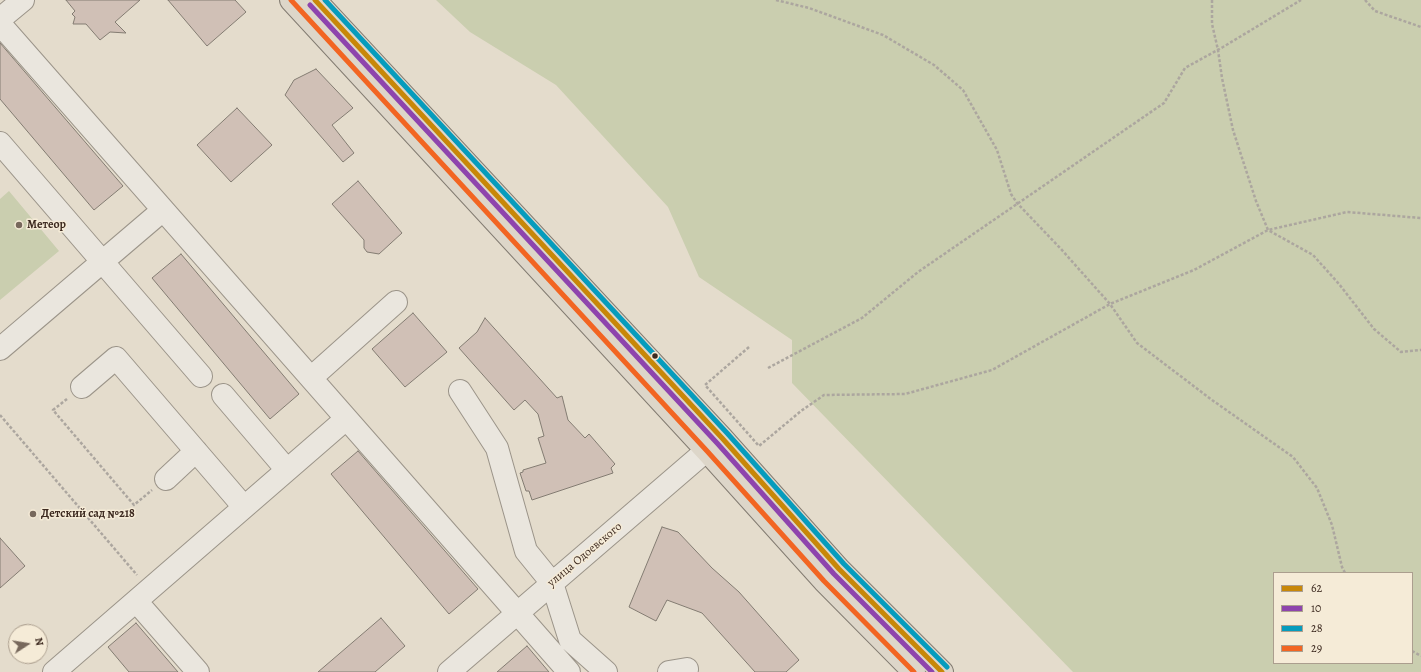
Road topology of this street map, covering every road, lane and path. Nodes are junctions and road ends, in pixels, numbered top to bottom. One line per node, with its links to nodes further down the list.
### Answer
1 (23, 0): 8 (street)
2 (291, 0): 31 (main road)
3 (315, 0): 31 (main road)
4 (776, 0): 13 (path)
5 (1212, 0): 11 (path)
6 (1301, 0): 11 (path)
7 (1365, 0): 10 (path)
8 (0, 19)
9 (0, 24): 14 (street)
10 (1421, 26)
11 (1218, 50): 13 (path); 16 (path)
12 (0, 143): 17 (street)
13 (1017, 203): 19 (path); 23 (path)
14 (164, 210): 17 (street); 25 (street)
15 (1421, 218): 16 (path)
16 (1268, 230): 19 (path); 22 (path)
17 (103, 262): 21 (street); 24 (street)
18 (396, 302): 25 (street)
19 (1110, 304): 20 (path); 36 (path)
20 (749, 347)
21 (0, 349)
22 (1421, 350)
23 (768, 368)
24 (201, 376)
25 (311, 378): 30 (street)
26 (82, 387): 32 (street); 34 (path)
27 (460, 391): 37 (street)
28 (223, 395): 33 (street)
29 (0, 415): 38 (path)
30 (346, 418): 33 (street); 39 (street)
31 (714, 445): 37 (street, улица Одоевского); 45 (main road); 46 (main road)
32 (196, 451): 34 (street); 35 (street)
33 (287, 470): 35 (street)
34 (166, 479)
35 (244, 506): 38 (street)
36 (1344, 572)
37 (552, 583): 39 (street, улица Одоевского); 44 (street)
38 (143, 595): 40 (street); 42 (street)
39 (517, 613): 41 (street, улица Одоевского); 43 (street)
40 (56, 671)
41 (453, 671)
42 (198, 672)
43 (569, 672)
44 (606, 672)
45 (914, 672)
46 (942, 672)

